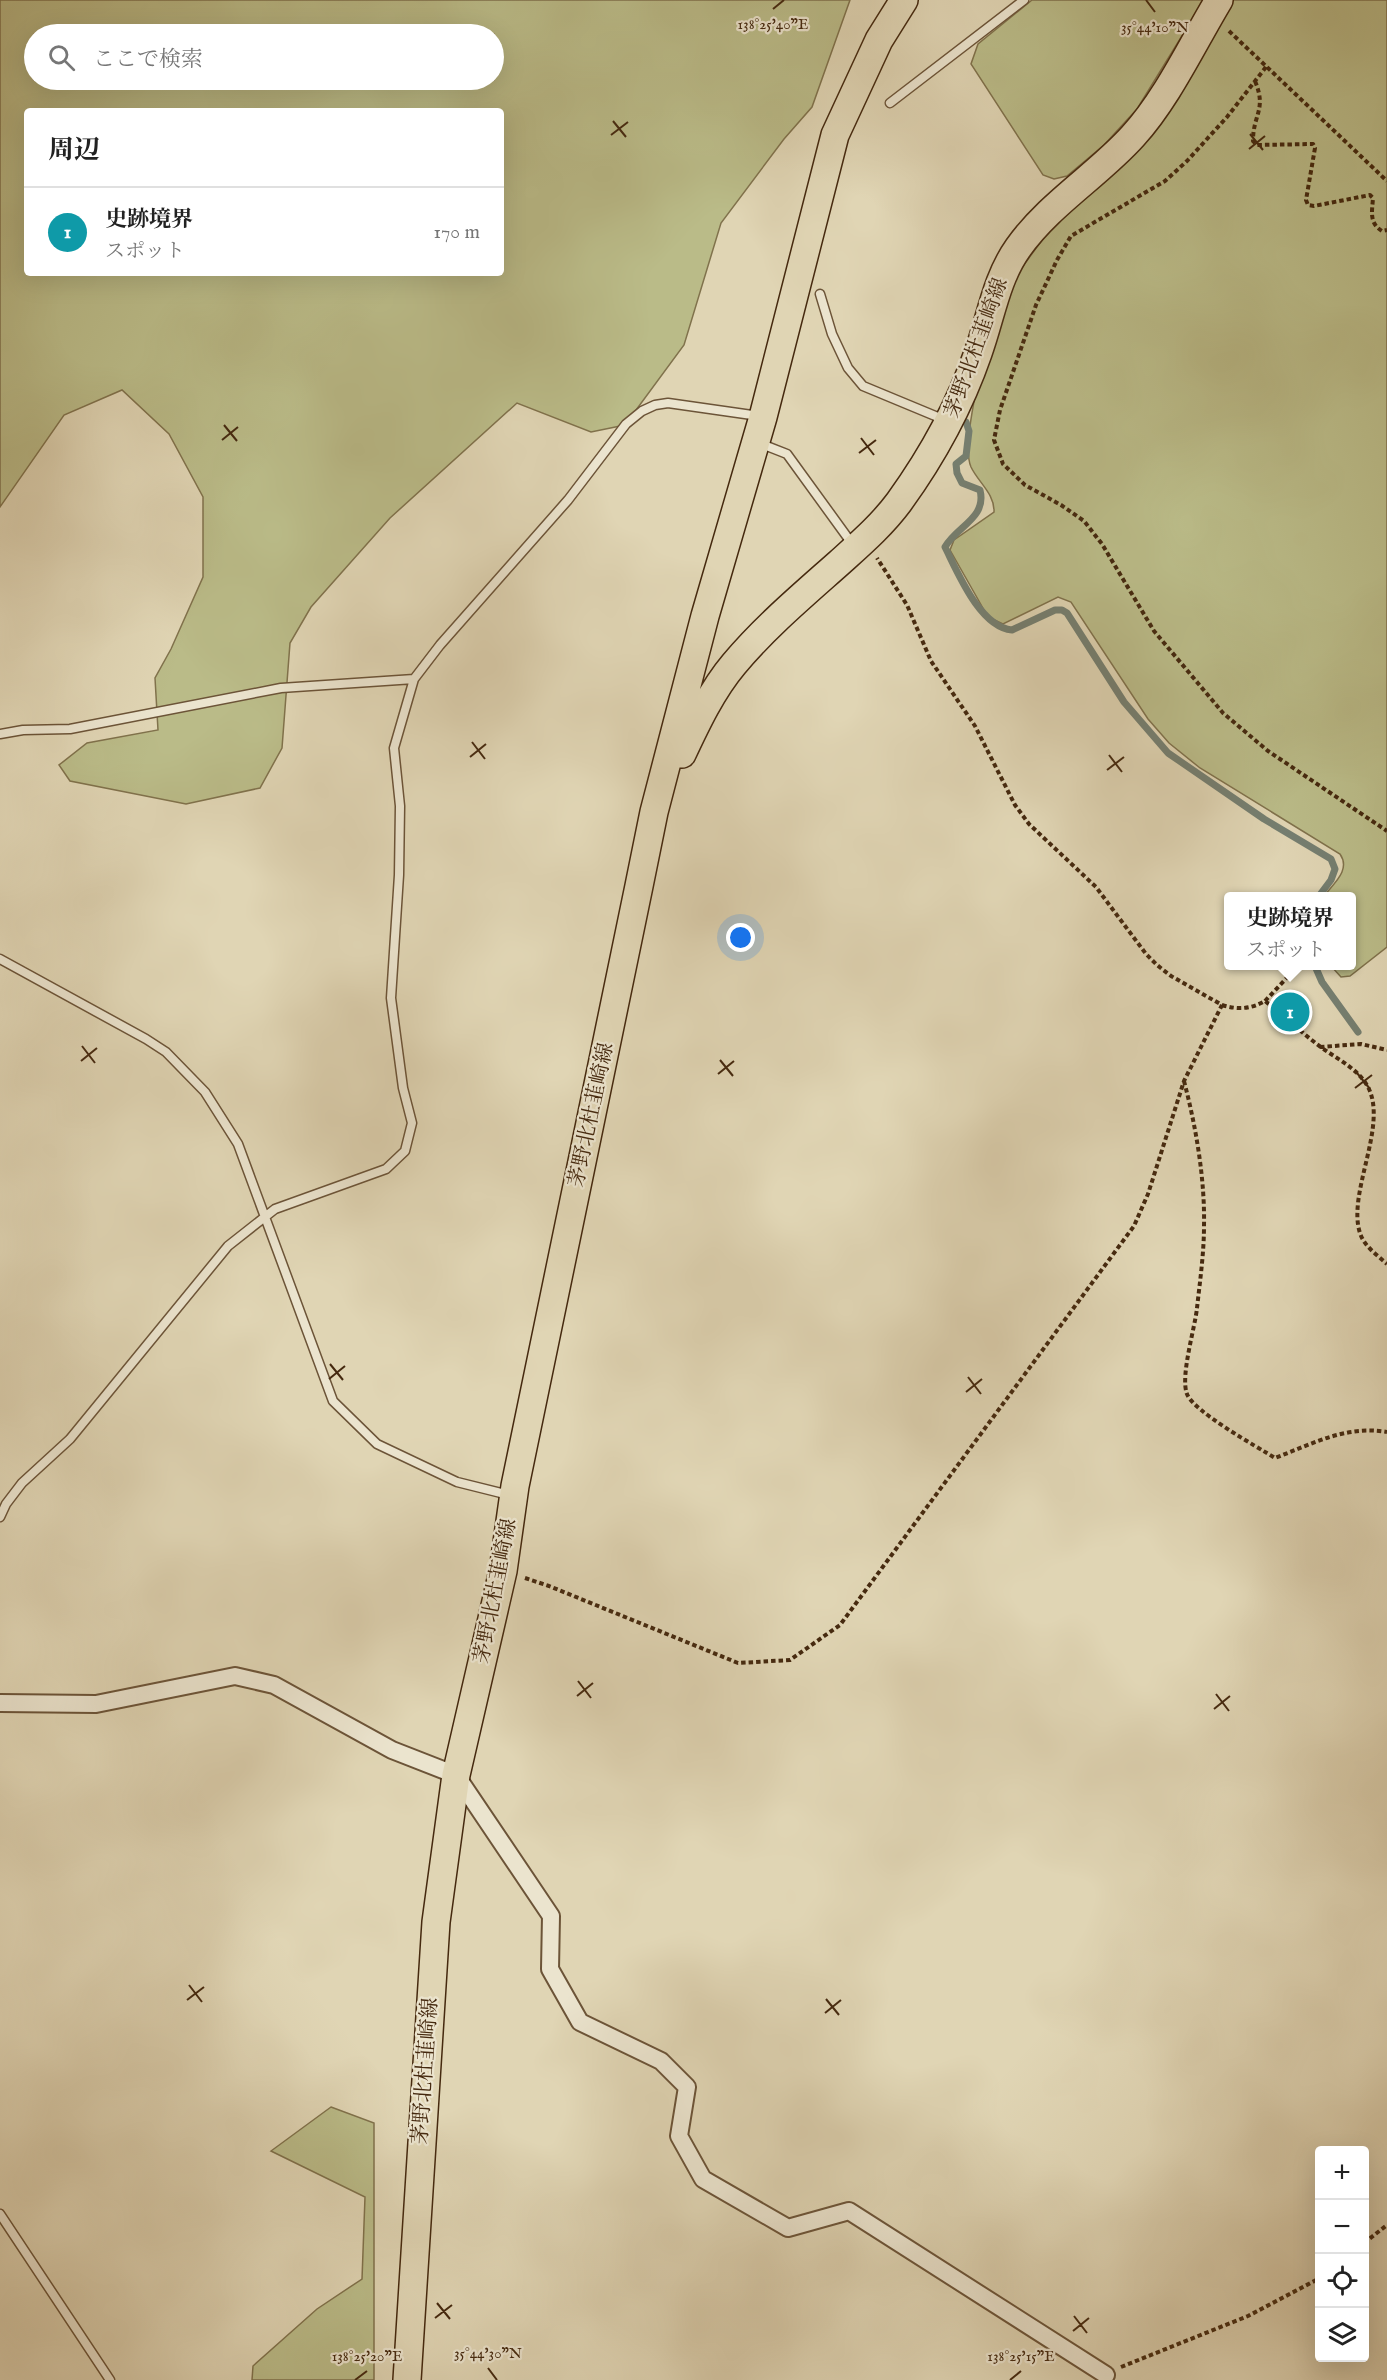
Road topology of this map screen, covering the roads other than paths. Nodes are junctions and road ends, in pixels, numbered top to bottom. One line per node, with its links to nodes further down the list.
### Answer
1 (904, 0): 7 (main road, 茅野北杜韮崎線)
2 (1024, 0): 4 (lane)
3 (1215, 7): 6 (main road, 茅野北杜韮崎線)
4 (890, 103)
5 (820, 294): 6 (lane)
6 (950, 422): 8 (main road, 茅野北杜韮崎線)
7 (759, 429): 8 (lane); 9 (lane); 11 (main road, 茅野北杜韮崎線)
8 (860, 544): 11 (main road, 茅野北杜韮崎線)
9 (414, 679): 10 (lane); 13 (lane)
10 (0, 734)
11 (654, 812): 14 (main road, 茅野北杜韮崎線)
12 (0, 959): 13 (lane)
13 (265, 1216): 14 (lane); 15 (lane)
14 (514, 1496): 17 (main road, 茅野北杜韮崎線)
15 (0, 1517)
16 (0, 1703): 17 (street)
17 (456, 1775): 19 (street); 21 (main road, 茅野北杜韮崎線)
18 (0, 2214): 20 (lane)
19 (1106, 2375)
20 (110, 2380)
21 (407, 2380)

